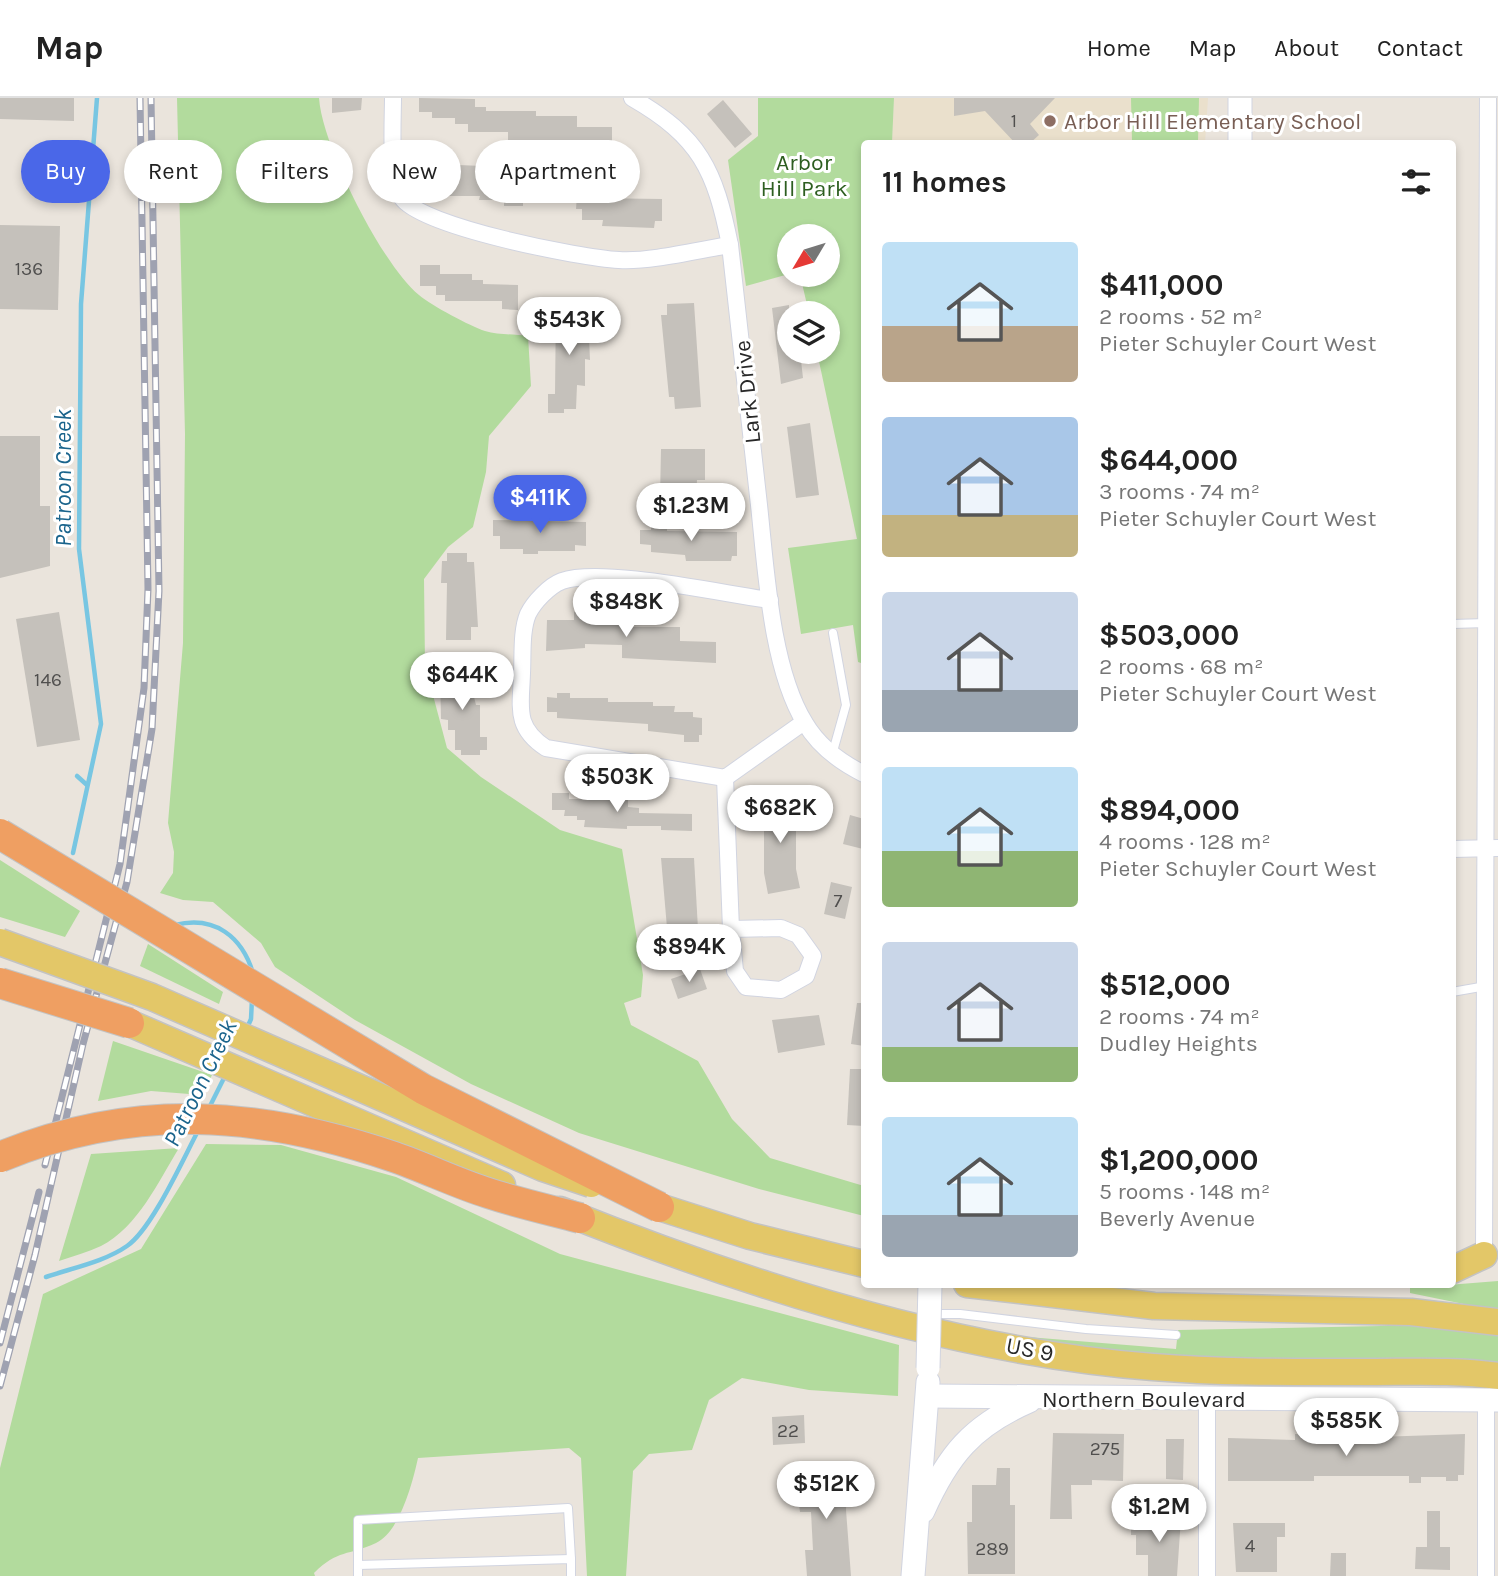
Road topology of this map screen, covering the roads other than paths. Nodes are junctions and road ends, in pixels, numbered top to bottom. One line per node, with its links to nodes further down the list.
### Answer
1 (393, 98): 6 (street)
2 (632, 98): 6 (street, Lark Drive)
3 (1240, 98): 5 (main road)
4 (1488, 98): 8 (street)
5 (1240, 140)
6 (730, 245): 7 (street, Lark Drive)
7 (770, 600): 11 (street, Lark Drive); 14 (street)
8 (1487, 623): 9 (lane); 16 (street)
9 (1456, 624)
10 (833, 633): 12 (lane)
11 (804, 722): 12 (street, Lark Drive); 14 (street)
12 (832, 755): 13 (street, Lark Drive)
13 (861, 772)
14 (725, 778): 18 (street)
15 (0, 834): 26 (highway, bridge)
16 (1492, 848): 17 (street); 22 (street)
17 (1456, 849)
18 (731, 929): 18 (street)
19 (0, 942): 26 (main road, bridge)
20 (0, 972): 24 (main road, US 9, bridge)
21 (0, 983): 24 (highway, bridge)
22 (1486, 986): 23 (lane); 28 (street)
23 (1456, 991)
24 (129, 1023): 27 (main road, US 9, bridge)
25 (0, 1157): 27 (highway, bridge)
26 (659, 1207): 30 (main road)
27 (580, 1218): 35 (main road, US 9 / US 9)
28 (1491, 1255): 29 (main road); 31 (main road)
29 (1456, 1256)
30 (861, 1263)
31 (1456, 1268)
32 (930, 1288): 40 (main road, bridge)
33 (1001, 1288): 37 (main road)
34 (921, 1314): 38 (lane)
35 (870, 1315): 36 (lane); 39 (main road, US 9 / US 9)
36 (908, 1315)
37 (1498, 1322)
38 (1176, 1335)
39 (1498, 1376)
40 (928, 1396): 41 (main road, Northern Boulevard); 44 (main road)
41 (1035, 1398): 42 (main road, Northern Boulevard); 44 (main road)
42 (1206, 1399): 43 (main road, Northern Boulevard); 50 (street)
43 (1492, 1400): 51 (street)
44 (916, 1527): 49 (main road)
45 (571, 1559): 46 (lane); 46 (lane); 48 (lane)
46 (358, 1565): 47 (lane)
47 (358, 1576)
48 (571, 1576)
49 (913, 1576)
50 (1207, 1576)
51 (1486, 1576)

